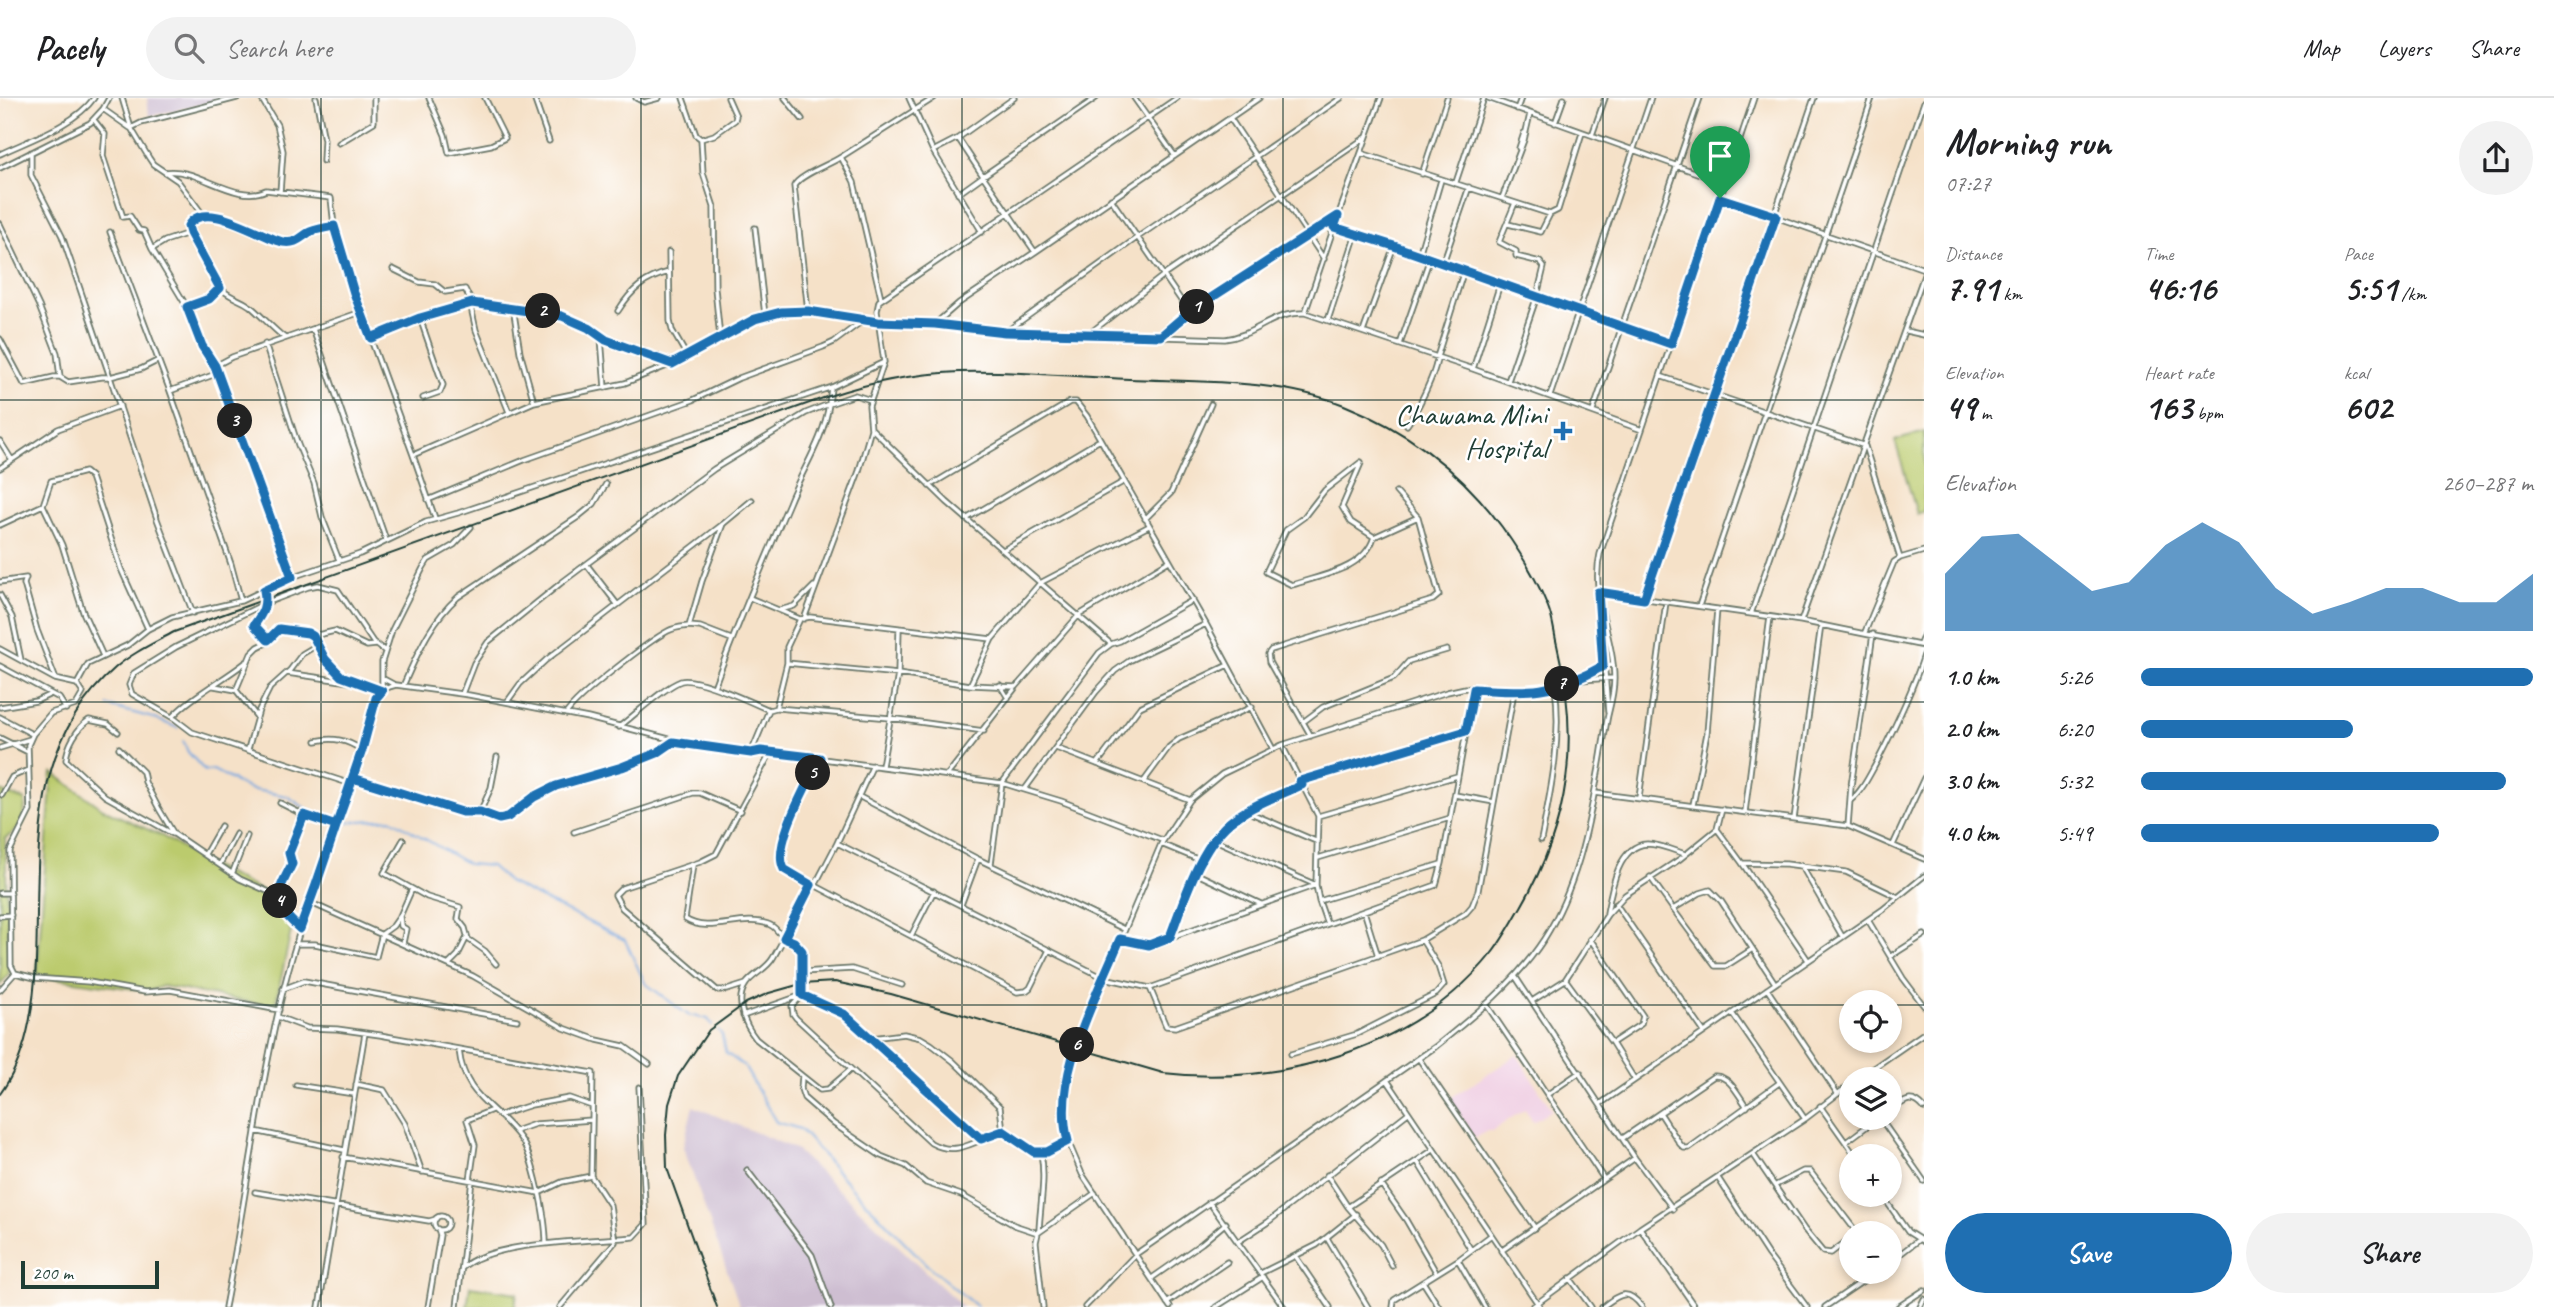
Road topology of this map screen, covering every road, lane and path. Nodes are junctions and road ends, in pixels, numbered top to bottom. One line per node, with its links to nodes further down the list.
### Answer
1 (94, 98): 57 (street)
2 (109, 98): 36 (street)
3 (121, 98): 45 (street)
4 (237, 98): 45 (street)
5 (261, 98): 71 (street)
6 (316, 98): 61 (street)
7 (374, 98): 52 (street)
8 (429, 98): 9 (street)
9 (485, 98)
10 (534, 98): 51 (street)
11 (636, 98): 12 (street)
12 (660, 98)
13 (683, 98): 50 (street)
14 (728, 98): 50 (street)
15 (785, 98): 42 (street)
16 (909, 98): 38 (street)
17 (934, 98): 38 (street)
18 (1014, 98): 48 (street)
19 (1096, 98): 66 (street)
20 (1135, 98): 40 (street)
21 (1177, 98): 40 (street)
22 (1259, 98): 41 (street)
23 (1341, 98): 59 (street)
24 (1381, 98): 49 (street)
25 (1447, 98): 65 (street)
26 (1486, 98): 37 (street); 68 (street)
27 (1521, 98): 37 (street)
28 (1564, 98): 44 (street)
29 (1605, 98): 47 (street)
30 (1651, 98): 53 (street)
31 (1700, 98): 62 (street)
32 (1754, 98): 69 (street)
33 (1814, 98): 82 (street)
34 (1872, 98): 92 (street)
35 (1924, 102): 97 (street)
36 (103, 109): 43 (street); 45 (street)
37 (1517, 109): 39 (street)
38 (914, 111): 54 (street); 60 (street)
39 (1530, 114): 44 (street); 74 (street)
40 (1148, 117): 58 (street); 78 (street)
41 (1230, 118): 58 (street); 59 (street)
42 (802, 119)
43 (94, 120): 55 (street); 96 (street)
44 (1555, 123): 46 (street)
45 (131, 128): 64 (street)
46 (1582, 133): 47 (street); 79 (street)
47 (1592, 135): 53 (street)
48 (957, 138): 54 (street); 66 (street)
49 (1365, 138): 56 (street); 73 (street)
50 (701, 139): 140 (street)
51 (549, 141)
52 (340, 143)
53 (1632, 149): 62 (street); 119 (street)
54 (933, 151): 72 (street)
55 (31, 152): 63 (street); 154 (street)
56 (1361, 153): 65 (street); 81 (street)
57 (0, 154)
58 (1175, 156): 76 (street)
59 (1257, 156): 73 (street); 94 (street)
60 (841, 157): 113 (street); 118 (street)
61 (323, 161)
62 (1677, 167): 69 (street); 129 (street)
63 (0, 168)
64 (165, 172): 71 (street); 80 (street)
65 (1422, 174): 67 (street)
66 (983, 176): 72 (street); 78 (street)
67 (1441, 180): 68 (street); 100 (street)
68 (1456, 182): 70 (street)
69 (1725, 183): 75 (street)
70 (1469, 187): 74 (street); 103 (street)
71 (280, 192): 85 (street)
72 (958, 194): 89 (street)
73 (1282, 194): 93 (street); 108 (street)
74 (1502, 198): 77 (street)
75 (1720, 198): 82 (street); 144 (street)
76 (1111, 199): 94 (street); 99 (street)
77 (1515, 202): 79 (street); 84 (street)
78 (1009, 213): 89 (street); 99 (street)
79 (1550, 214): 84 (street)
80 (204, 216): 85 (street); 90 (street)
81 (1338, 216): 86 (street); 93 (street)
82 (1776, 216): 92 (street); 159 (street)
83 (0, 223): 153 (street)
84 (1508, 224): 112 (street)
85 (334, 226): 120 (street)
86 (1334, 227): 91 (street); 102 (street)
87 (755, 228): 123 (street)
88 (110, 232): 147 (street)
89 (982, 232): 113 (street)
90 (190, 233): 96 (street); 111 (street)
91 (1356, 233): 95 (street); 126 (street)
92 (1824, 233): 97 (street); 168 (street)
93 (1308, 234): 102 (street); 121 (street)
94 (1138, 237): 108 (street); 132 (street)
95 (1394, 246): 100 (street); 133 (street)
96 (152, 249): 115 (street)
97 (1872, 250): 104 (street); 171 (street)
98 (669, 252): 107 (street)
99 (1035, 252): 128 (street)
100 (1419, 255): 101 (street)
101 (1430, 258): 103 (street); 143 (street)
102 (1324, 259): 122 (street)
103 (1443, 263): 106 (street)
104 (1924, 268)
105 (393, 269): 114 (street)
106 (1464, 270): 110 (street); 146 (street)
107 (669, 272): 117 (street); 145 (street)
108 (1164, 275): 121 (street); 134 (street)
109 (1924, 275): 131 (street)
110 (1501, 283): 112 (street); 151 (street)
111 (220, 288): 115 (street); 138 (street)
112 (1537, 296): 119 (street); 155 (street)
113 (882, 298): 127 (street)
114 (471, 303): 116 (street); 124 (street); 169 (street)
115 (187, 307): 150 (street)
116 (513, 307): 136 (street); 163 (street)
117 (618, 311)
118 (808, 311): 123 (street); 125 (street)
119 (1578, 311): 129 (street); 160 (street)
120 (361, 312): 130 (street); 139 (street)
121 (1189, 312): 137 (street)
122 (1305, 313): 126 (street); 137 (street)
123 (765, 315): 140 (street)
124 (420, 318): 139 (street); 161 (street)
125 (865, 319): 127 (street); 184 (street)
126 (1328, 320): 133 (street)
127 (878, 322): 128 (street); 148 (street)
128 (935, 324): 132 (street)
129 (1623, 325): 144 (street); 167 (street)
130 (313, 329): 138 (street); 196 (street)
131 (1905, 331): 135 (street); 176 (street)
132 (1005, 332): 134 (street)
133 (1363, 332): 143 (street)
134 (1089, 334): 137 (street)
135 (1924, 335)
136 (601, 336): 149 (street); 157 (street)
137 (1161, 336)
138 (285, 338): 142 (street)
139 (371, 338): 177 (street)
140 (720, 338): 145 (street)
141 (0, 339): 153 (street)
142 (265, 344): 150 (street); 200 (street)
143 (1400, 344): 146 (street)
144 (1671, 344): 152 (street)
145 (687, 356): 149 (street)
146 (1437, 356): 151 (street); 170 (street)
147 (157, 361): 154 (street); 158 (street)
148 (884, 362): 156 (street); 162 (street)
149 (672, 364): 157 (street)
150 (215, 366): 158 (street); 203 (street)
151 (1473, 369): 155 (street)
152 (1660, 376): 159 (street); 173 (street)
153 (60, 377): 154 (street)
154 (110, 377): 166 (street)
155 (1508, 382): 160 (street)
156 (832, 387): 164 (street); 188 (street)
157 (606, 388): 163 (street)
158 (170, 391): 213 (street)
159 (1713, 393): 168 (street); 211 (street)
160 (1550, 396): 167 (street)
161 (423, 398)
162 (871, 400): 164 (street); 172 (street)
163 (534, 402): 169 (street)
164 (829, 404): 202 (street); 210 (street)
165 (1211, 404): 190 (street)
166 (120, 406): 178 (street); 221 (street)
167 (1593, 411): 173 (street)
168 (1765, 411): 171 (street); 217 (street)
169 (509, 412): 177 (street)
170 (1407, 425)
171 (1812, 427): 176 (street); 222 (street)
172 (871, 429): 182 (street); 205 (street)
173 (1642, 430): 208 (street)
174 (0, 440): 178 (street)
175 (1100, 440): 180 (street); 182 (street); 189 (street)
176 (1865, 446): 199 (street); 226 (street)
177 (413, 455): 184 (street)
178 (12, 460): 179 (street)
179 (0, 468)
180 (1123, 482): 190 (street); 197 (street)
181 (606, 484): 268 (street)
182 (929, 485): 189 (street)
183 (1396, 492): 187 (street)
184 (428, 500): 188 (street)
185 (752, 500): 191 (street)
186 (44, 505): 192 (street); 231 (street); 247 (street)
187 (1418, 517): 195 (street); 291 (street)
188 (436, 519): 196 (street)
189 (966, 519): 197 (street)
190 (1144, 519): 193 (street)
191 (723, 524): 216 (street); 229 (street)
192 (0, 525)
193 (1149, 526): 201 (street); 206 (street)
194 (471, 527): 245 (street)
195 (1374, 537): 195 (street)
196 (386, 540): 200 (street)
197 (1002, 551): 206 (street)
198 (1924, 551): 199 (street)
199 (1900, 558): 233 (street)
200 (339, 560): 203 (street)
201 (1169, 561): 212 (street); 223 (street)
202 (587, 565): 216 (street); 277 (street)
203 (292, 577): 207 (street)
204 (0, 582): 259 (street)
205 (818, 582): 220 (street); 225 (street)
206 (1040, 583): 223 (street); 238 (street)
207 (264, 590): 213 (street); 215 (street)
208 (1598, 592): 211 (street); 218 (street)
209 (0, 595): 248 (street)
210 (750, 598): 220 (street); 237 (street)
211 (1644, 599): 214 (street)
212 (1192, 600): 227 (street); 239 (street)
213 (241, 601): 221 (street)
214 (1666, 602): 217 (street); 332 (street)
215 (266, 603): 232 (street); 241 (street); 288 (street)
216 (617, 604): 279 (street)
217 (1699, 606): 219 (street)
218 (1600, 607): 251 (street); 254 (street)
219 (1717, 609): 222 (street); 337 (street)
220 (780, 610): 225 (street)
221 (193, 613): 231 (street)
222 (1751, 614): 224 (street)
223 (1079, 615): 239 (street); 270 (street)
224 (1770, 617): 226 (street); 342 (street)
225 (802, 619): 230 (street); 250 (street)
226 (1801, 621): 228 (street)
227 (1206, 624): 253 (street); 306 (street)
228 (1821, 625): 233 (street); 346 (street)
229 (689, 626): 237 (street); 285 (street)
230 (900, 628): 238 (street); 256 (street)
231 (148, 629): 247 (street)
232 (279, 629): 236 (street); 249 (street)
233 (1865, 632): 234 (street)
234 (1874, 634): 242 (street); 334 (street)
235 (1924, 634): 242 (street)
236 (313, 636): 240 (street); 241 (street)
237 (731, 639): 269 (street)
238 (992, 639): 265 (street)
239 (1111, 644): 324 (street)
240 (317, 645): 255 (street); 262 (street)
241 (376, 645): 245 (street)
242 (1922, 645)
243 (0, 649): 248 (street)
244 (1447, 650): 291 (street)
245 (385, 651): 257 (street)
246 (1924, 655): 334 (street)
247 (103, 656): 263 (street)
248 (21, 660): 259 (street)
249 (247, 662): 267 (street); 273 (street)
250 (787, 663): 256 (street); 282 (street)
251 (1613, 665): 254 (street); 258 (street)
252 (0, 666): 276 (street)
253 (1228, 666): 281 (street); 315 (street)
254 (1603, 666): 260 (street); 261 (street)
255 (287, 673): 262 (street); 289 (street)
256 (898, 674): 265 (street); 290 (street)
257 (382, 678): 264 (street); 274 (street)
258 (1614, 678): 260 (street); 286 (street)
259 (55, 679): 263 (street)
260 (1604, 679): 261 (street); 286 (street)
261 (1579, 680): 271 (street)
262 (361, 683): 274 (street)
263 (77, 684): 283 (street)
264 (396, 685): 268 (street); 274 (street)
265 (970, 685): 266 (street)
266 (1000, 685): 270 (street); 278 (street)
267 (214, 686): 273 (street); 288 (street)
268 (403, 686): 277 (street)
269 (714, 687): 284 (street); 292 (street)
270 (1016, 687): 278 (street)
271 (1555, 687): 275 (street); 357 (street)
272 (1474, 689): 275 (street); 294 (street); 297 (street)
273 (236, 690): 289 (street)
274 (382, 691): 309 (street)
275 (1514, 692): 335 (street)
276 (51, 694): 280 (street); 283 (street)
277 (462, 695): 279 (street)
278 (1008, 698): 293 (street)
279 (506, 703): 285 (street)
280 (0, 707)
281 (1252, 707): 307 (street); 323 (street)
282 (776, 708): 284 (street); 290 (street)
283 (66, 709): 296 (street)
284 (769, 710): 312 (street)
285 (566, 714): 292 (street)
286 (1608, 714): 328 (street)
287 (0, 717): 296 (street)
288 (172, 717): 308 (street)
289 (257, 717): 308 (street)
290 (890, 718): 293 (street); 317 (street)
291 (1303, 722): 297 (street)
292 (619, 727): 301 (street)
293 (984, 731): 319 (street)
294 (1466, 731): 320 (street); 325 (street)
295 (118, 732): 352 (street)
296 (33, 734): 299 (street)
297 (1311, 736): 303 (street)
298 (0, 738): 302 (street)
299 (30, 739): 302 (street); 310 (street)
300 (316, 741): 309 (street)
301 (673, 742): 312 (street); 341 (street)
302 (11, 744): 304 (street); 310 (street)
303 (1282, 745): 307 (street); 325 (street)
304 (0, 748)
305 (118, 748): 352 (street)
306 (1056, 748): 315 (street); 327 (street)
307 (1273, 749): 333 (street)
308 (248, 750): 326 (street)
309 (362, 750): 321 (street)
310 (28, 752): 318 (street)
311 (771, 752): 312 (street); 314 (street); 339 (street)
312 (751, 753)
313 (497, 757): 341 (street)
314 (820, 758): 316 (street); 379 (street)
315 (1097, 764): 323 (street)
316 (873, 765): 317 (street); 331 (street)
317 (882, 766): 319 (street)
318 (27, 770): 330 (street); 383 (street)
319 (948, 774): 324 (street)
320 (1457, 776): 329 (street); 344 (street)
321 (353, 778): 326 (street); 341 (street)
322 (1924, 778): 361 (street)
323 (1144, 782): 333 (street)
324 (1002, 783): 327 (street); 372 (street)
325 (1301, 783): 340 (street); 344 (street)
326 (351, 784): 347 (street)
327 (1025, 789): 358 (street)
328 (1595, 793): 332 (street); 422 (street)
329 (1454, 794): 335 (street); 345 (street)
330 (2, 795)
331 (860, 797): 360 (street); 365 (street)
332 (1639, 798): 337 (street)
333 (1190, 800): 358 (street)
334 (1851, 800): 349 (street)
335 (1494, 802): 410 (street)
336 (280, 803): 343 (street)
337 (1693, 805): 338 (street)
338 (1722, 809): 342 (street); 350 (street)
339 (741, 811): 351 (street); 368 (street)
340 (1246, 811): 356 (street); 359 (street)
341 (480, 812)
342 (1745, 813): 346 (street)
343 (304, 815): 347 (street); 385 (street)
344 (1318, 816): 359 (street)
345 (1450, 818): 364 (street); 369 (street)
346 (1794, 819): 349 (street)
347 (337, 825): 387 (street)
348 (221, 826): 363 (street)
349 (1848, 826): 361 (street)
350 (1717, 829): 362 (street); 370 (street)
351 (574, 832)
352 (174, 834): 363 (street)
353 (236, 834): 371 (street)
354 (247, 836): 375 (street)
355 (403, 840): 380 (street)
356 (1215, 840): 367 (street); 378 (street)
357 (1541, 840)
358 (1161, 842): 367 (street); 400 (street)
359 (1318, 842): 364 (street)
360 (837, 843): 379 (street); 381 (street)
361 (1893, 845): 366 (street)
362 (1687, 854): 377 (street); 394 (street)
363 (205, 855): 371 (street)
364 (1318, 858): 378 (street)
365 (978, 859): 372 (street); 390 (street)
366 (1924, 859)
367 (1202, 861): 374 (street)
368 (693, 863): 407 (street); 426 (street)
369 (1442, 863): 386 (street); 392 (street)
370 (1742, 863): 373 (street); 417 (street)
371 (220, 864): 375 (street)
372 (991, 864): 400 (street)
373 (1801, 865): 384 (street); 406 (street)
374 (1195, 873): 388 (street); 405 (street)
375 (232, 874): 385 (street)
376 (1924, 876): 384 (street)
377 (1650, 877): 389 (street); 391 (street)
378 (1316, 885): 386 (street); 388 (street)
379 (812, 886): 404 (street); 407 (street)
380 (412, 889): 396 (street); 403 (street)
381 (934, 891): 390 (street); 404 (street)
382 (0, 893): 383 (street)
383 (11, 893): 393 (street)
384 (1898, 897): 397 (street)
385 (278, 898): 399 (street)
386 (1319, 901): 398 (street)
387 (309, 902): 399 (street); 401 (street)
388 (1261, 904): 405 (street)
389 (1616, 904): 394 (street); 441 (street)
390 (961, 905): 413 (street)
391 (1673, 909): 414 (street); 414 (street)
392 (1364, 911): 398 (street); 415 (street)
393 (11, 915): 395 (street); 421 (street)
394 (1607, 915): 409 (street)
395 (0, 916)
396 (400, 916): 401 (street); 411 (street)
397 (1868, 920): 406 (street); 416 (street)
398 (1327, 924): 428 (street)
399 (300, 929): 412 (street)
400 (1124, 929): 408 (street)
401 (382, 934): 411 (street); 412 (street)
402 (1924, 934): 416 (street)
403 (467, 937): 418 (street); 419 (street)
404 (911, 937): 413 (street)
405 (1170, 937): 408 (street)
406 (1842, 937): 417 (street)
407 (784, 938): 420 (street); 426 (street)
408 (1120, 939): 423 (street)
409 (1590, 939): 424 (street); 445 (street)
410 (1422, 940): 415 (street); 447 (street)
411 (403, 943): 418 (street)
412 (296, 944): 429 (street)
413 (1049, 950): 423 (street)
414 (1751, 950): 425 (street)
415 (1378, 956): 428 (street)
416 (1891, 956): 435 (street)
417 (1808, 960): 425 (street)
418 (448, 964): 449 (street)
419 (496, 964)
420 (802, 972): 427 (street); 432 (street)
421 (15, 973): 431 (street); 436 (street)
422 (1515, 976): 433 (street); 434 (street)
423 (1104, 978): 428 (street); 482 (street)
424 (1565, 980): 433 (street); 445 (street)
425 (1775, 983): 430 (street)
426 (746, 984): 438 (street)
427 (902, 985)
428 (1150, 988)
429 (283, 989): 436 (street); 440 (street)
430 (1767, 989): 437 (street); 460 (street)
431 (0, 990)
432 (802, 995): 438 (street); 444 (street); 451 (street)
433 (1532, 1001): 452 (street)
434 (1486, 1004): 448 (street); 462 (street)
435 (1924, 1006)
436 (279, 1010): 439 (street)
437 (1732, 1013): 441 (street); 456 (street)
438 (743, 1016): 453 (street)
439 (278, 1017): 442 (street); 477 (street)
440 (517, 1020)
441 (1704, 1032): 455 (street)
442 (365, 1033): 446 (street); 457 (street)
443 (1924, 1033): 450 (street)
444 (872, 1038): 479 (street); 481 (street)
445 (1612, 1043): 455 (street)
446 (459, 1050): 465 (street); 469 (street)
447 (1291, 1055)
448 (1419, 1059): 454 (street); 514 (street)
449 (649, 1064)
450 (1875, 1067)
451 (850, 1070): 453 (street); 481 (street)
452 (1580, 1072): 462 (street); 463 (street)
453 (802, 1075): 517 (street)
454 (1387, 1080): 470 (street); 504 (street)
455 (1635, 1080): 463 (street)
456 (1779, 1083): 467 (street); 473 (street)
457 (355, 1084): 461 (street); 492 (street)
458 (296, 1085): 461 (street)
459 (639, 1087): 520 (street)
460 (1837, 1093): 466 (street)
461 (354, 1094): 484 (street)
462 (1548, 1094): 496 (street)
463 (1600, 1104): 480 (street)
464 (1902, 1104): 468 (street)
465 (592, 1106): 472 (street); 474 (street)
466 (1820, 1106): 473 (street); 483 (street)
467 (1747, 1107): 471 (street); 471 (street)
468 (1924, 1108)
469 (492, 1110): 472 (street); 497 (street)
470 (1408, 1113): 485 (street); 493 (street)
471 (1660, 1113): 480 (street)
472 (499, 1115): 478 (street)
473 (1805, 1119): 487 (street)
474 (592, 1120): 478 (street); 494 (street)
475 (1862, 1130): 483 (street)
476 (1888, 1130): 498 (street)
477 (255, 1131): 484 (street); 545 (street)
478 (515, 1131): 502 (street)
479 (1003, 1131): 481 (street); 486 (street)
480 (1623, 1138): 489 (street)
481 (981, 1139)
482 (1068, 1141): 486 (street); 503 (street)
483 (1846, 1142)
484 (344, 1150): 488 (street)
485 (1433, 1150): 490 (street); 518 (street)
486 (1041, 1153): 517 (street)
487 (1753, 1154): 495 (street); 500 (street)
488 (343, 1157): 492 (street); 505 (street)
489 (1635, 1158): 496 (street); 508 (street)
490 (1417, 1161): 499 (street); 526 (street)
491 (747, 1170): 550 (street)
492 (422, 1172): 497 (street)
493 (1327, 1175): 506 (street); 522 (street)
494 (591, 1176): 502 (street); 520 (street)
495 (1718, 1178): 508 (street); 565 (street)
496 (1604, 1179): 514 (street)
497 (471, 1180): 502 (street); 534 (street)
498 (1924, 1181)
499 (1381, 1184): 506 (street); 535 (street)
500 (1775, 1186): 512 (street); 525 (street)
501 (256, 1192): 505 (street)
502 (539, 1193): 524 (street)
503 (1095, 1193): 517 (street); 529 (street)
504 (1209, 1202): 513 (street); 529 (street)
505 (334, 1205): 511 (street); 546 (street)
506 (1348, 1206): 509 (street)
507 (1890, 1207): 521 (street)
508 (1673, 1209): 515 (street)
509 (1356, 1214): 519 (street); 533 (street)
510 (436, 1219): 511 (street); 516 (street); 516 (street)
511 (429, 1221): 516 (street)
512 (1848, 1221)
513 (1226, 1223): 522 (street); 537 (street)
514 (1535, 1227): 527 (street)
515 (1640, 1228): 538 (street); 564 (street)
516 (438, 1230): 547 (street)
517 (1038, 1233): 551 (street)
518 (1490, 1236): 526 (street); 527 (street)
519 (1327, 1238): 530 (street); 556 (street)
520 (617, 1239): 524 (street); 549 (street)
521 (1919, 1240): 523 (street); 528 (street)
522 (1239, 1241): 536 (street)
523 (1924, 1242)
524 (546, 1243): 534 (street)
525 (1839, 1247)
526 (1471, 1250): 531 (street)
527 (1501, 1251): 544 (street)
528 (1902, 1253)
529 (1136, 1254): 537 (street); 552 (street)
530 (1296, 1257): 536 (street); 555 (street)
531 (1458, 1260): 535 (street); 559 (street)
532 (1227, 1262): 543 (street)
533 (1392, 1266)
534 (462, 1268): 548 (street)
535 (1436, 1272): 539 (street)
536 (1262, 1275): 553 (street); 554 (street)
537 (1151, 1278): 543 (street)
538 (1570, 1278): 544 (street); 561 (street)
539 (1423, 1282): 557 (street); 558 (street)
540 (1859, 1284): 566 (street)
541 (1924, 1290): 567 (street)
542 (1924, 1299): 568 (street)
543 (1168, 1305)
544 (1538, 1305): 560 (street)
545 (225, 1307)
546 (319, 1307)
547 (428, 1307)
548 (457, 1307)
549 (560, 1307)
550 (831, 1307)
551 (1043, 1307)
552 (1085, 1307)
553 (1216, 1307)
554 (1284, 1307)
555 (1330, 1307)
556 (1368, 1307)
557 (1393, 1307)
558 (1438, 1307)
559 (1485, 1307)
560 (1532, 1307)
561 (1591, 1307)
562 (1602, 1307): 563 (street)
563 (1642, 1307)
564 (1695, 1307)
565 (1807, 1307)
566 (1825, 1307)
567 (1898, 1307)
568 (1920, 1307)

